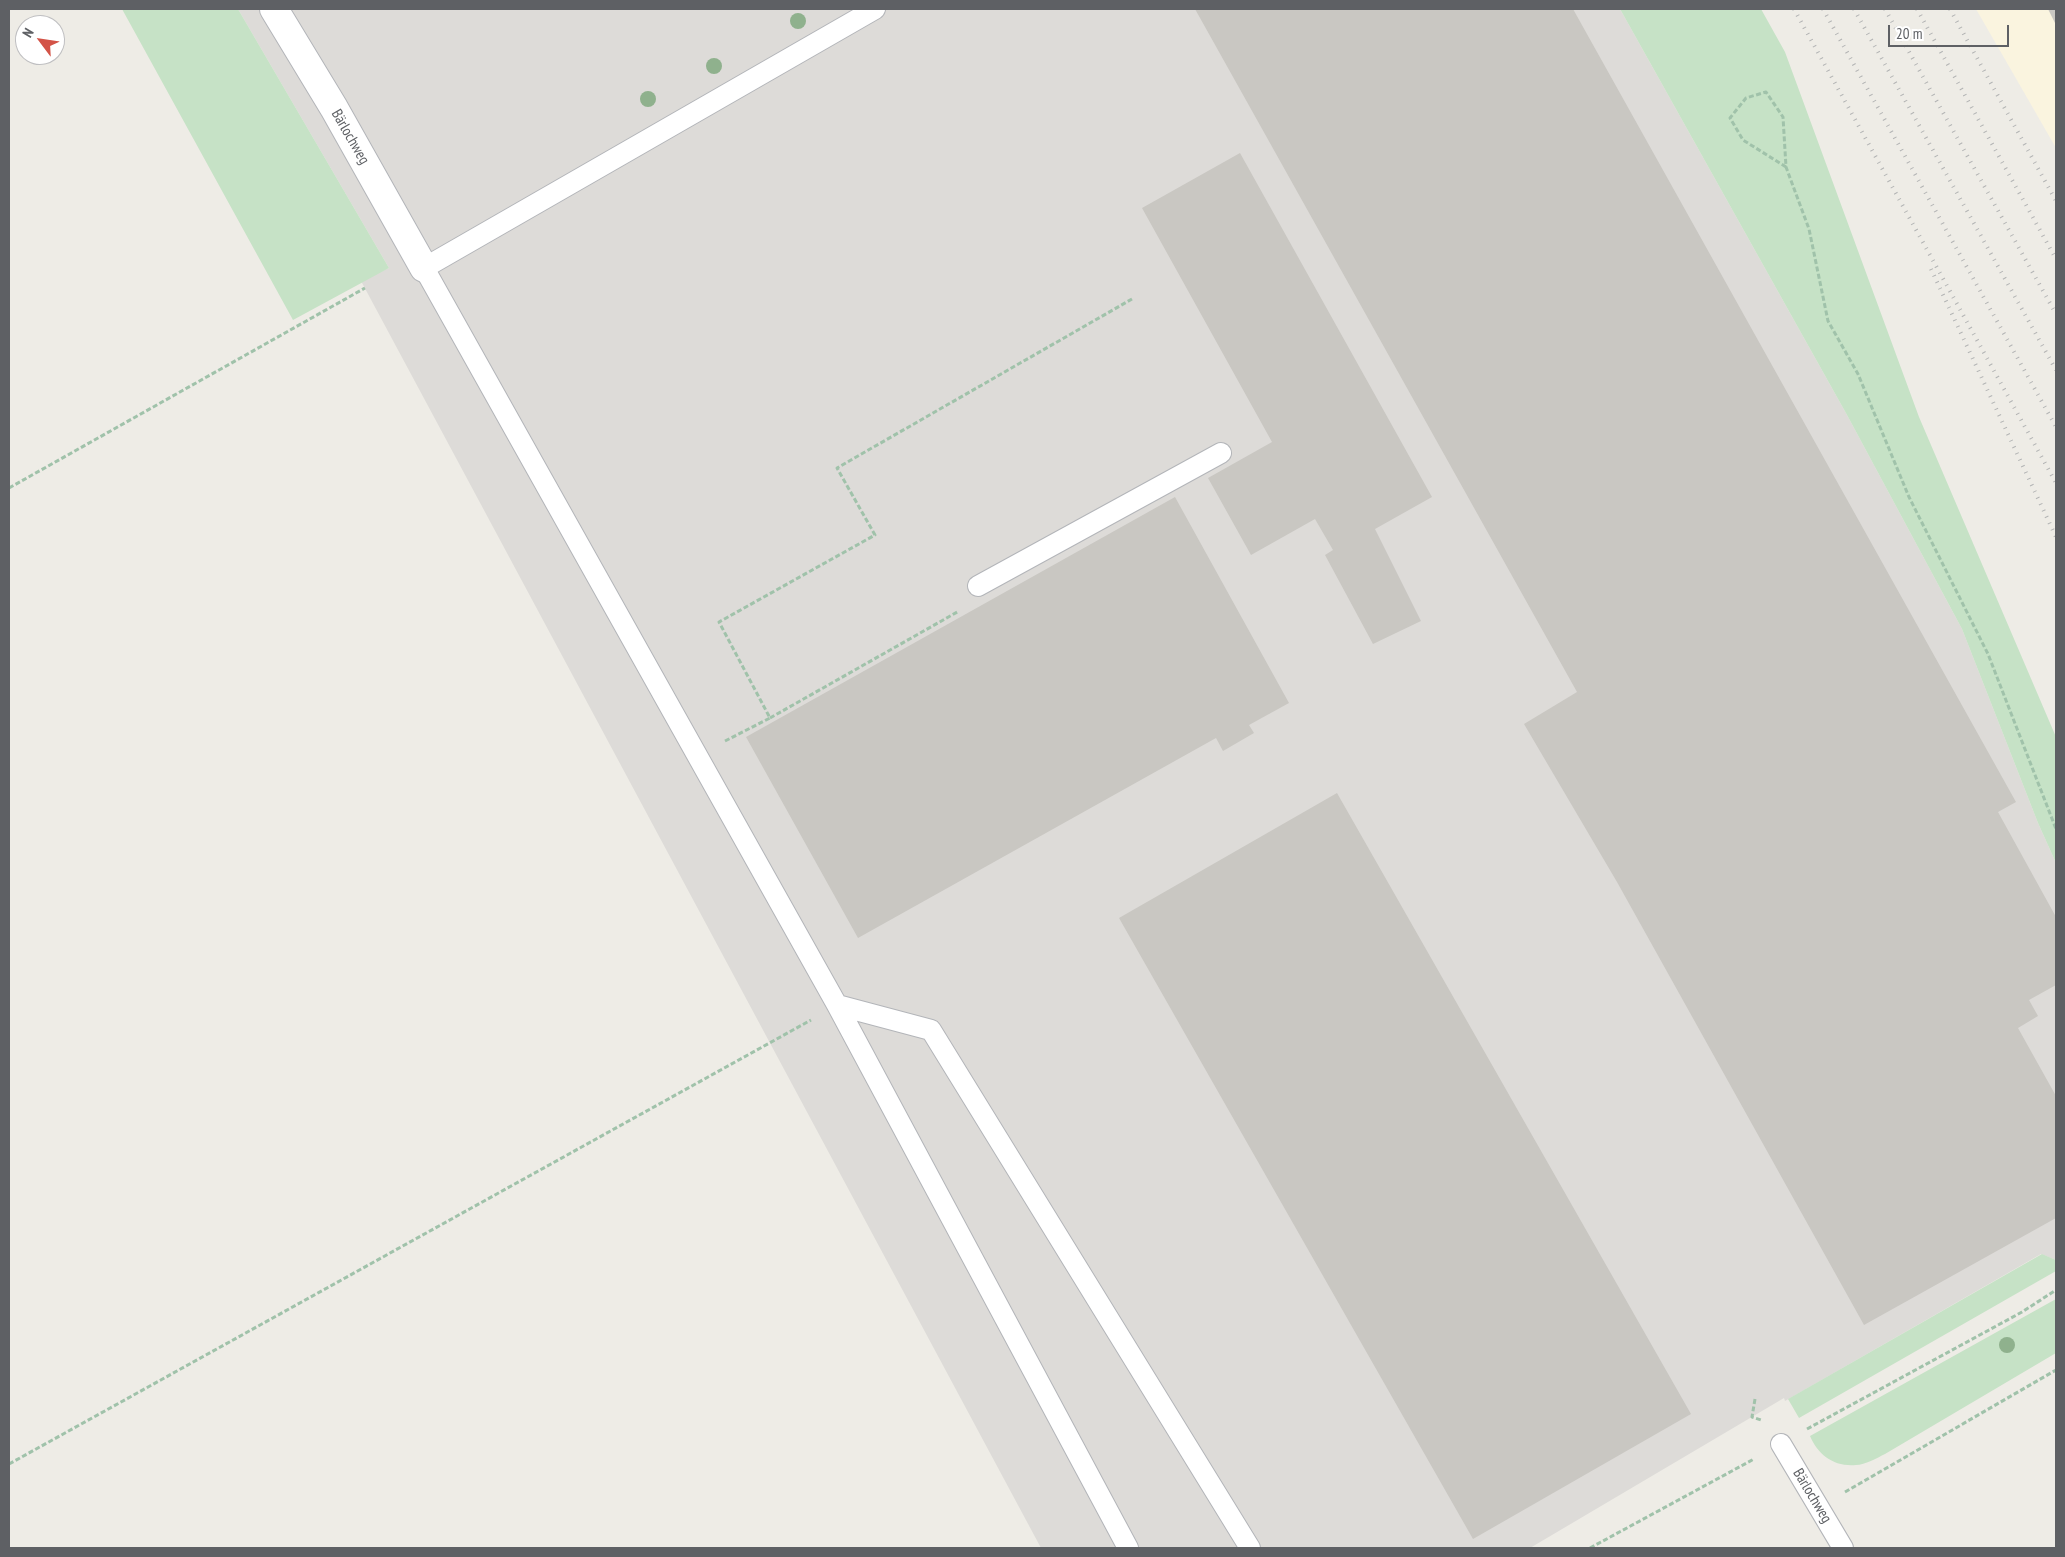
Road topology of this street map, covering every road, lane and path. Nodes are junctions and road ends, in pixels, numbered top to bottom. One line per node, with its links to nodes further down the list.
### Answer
1 (274, 9): 4 (street, Bärlochweg)
2 (875, 9): 4 (lane)
3 (1786, 167): 3 (path); 12 (path)
4 (424, 268): 11 (lane)
5 (365, 288): 8 (path)
6 (1132, 299): 10 (path)
7 (1221, 453): 9 (lane)
8 (9, 488)
9 (978, 586): 10 (path)
10 (770, 718): 11 (path)
11 (697, 756): 13 (lane)
12 (2056, 829)
13 (837, 1005): 19 (path); 21 (lane); 22 (lane)
14 (2056, 1290): 18 (path)
15 (2056, 1370): 20 (path)
16 (1755, 1400): 17 (path)
17 (1769, 1423)
18 (1781, 1444): 20 (lane, Bärlochweg); 23 (path)
19 (9, 1464)
20 (1818, 1507): 24 (lane, Bärlochweg)
21 (1128, 1548)
22 (1250, 1548)
23 (1590, 1548)
24 (1843, 1548)

